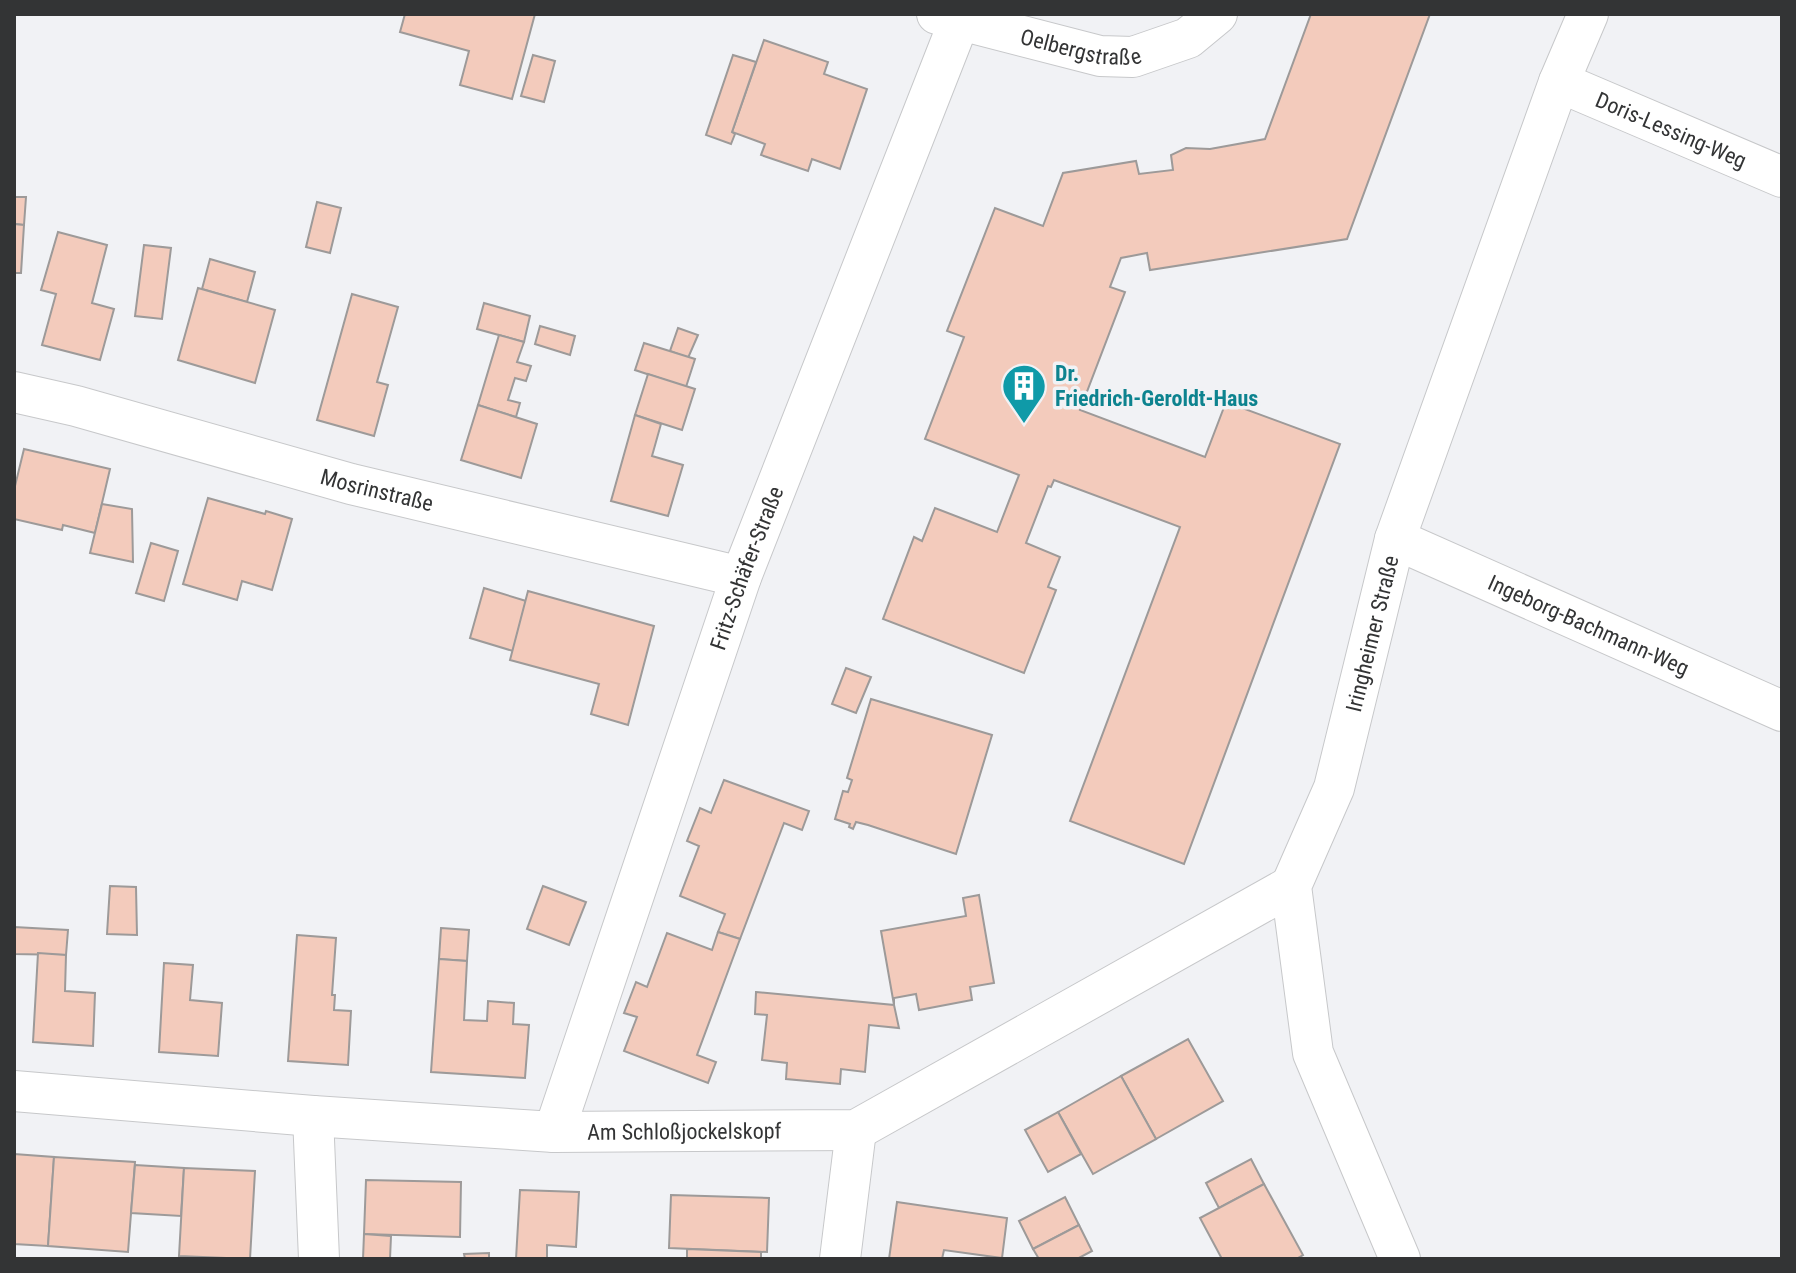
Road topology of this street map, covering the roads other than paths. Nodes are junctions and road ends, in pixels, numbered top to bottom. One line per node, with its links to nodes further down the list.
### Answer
1 (1217, 14): 3 (street, Oelbergstraße)
2 (1588, 14): 4 (street, Iringheimer Straße)
3 (953, 16): 8 (street, Fritz-Schäfer-Straße)
4 (1559, 82): 5 (street, Doris-Lessing-Weg); 7 (street, Iringheimer Straße)
5 (1782, 177)
6 (14, 392): 8 (street, Mosrinstraße)
7 (1395, 539): 9 (street, Ingeborg-Bachmann-Weg); 10 (street, Iringheimer Straße)
8 (741, 577): 14 (street, Fritz-Schäfer-Straße)
9 (1782, 711)
10 (1291, 886): 13 (street, Am Schloßjockelskopf); 17 (street)
11 (14, 1091): 12 (street, Am Schloßjockelskopf)
12 (313, 1116): 14 (street, Am Schloßjockelskopf); 15 (street)
13 (856, 1130): 14 (street, Am Schloßjockelskopf); 16 (street)
14 (554, 1132)
15 (319, 1259)
16 (840, 1259)
17 (1400, 1259)

